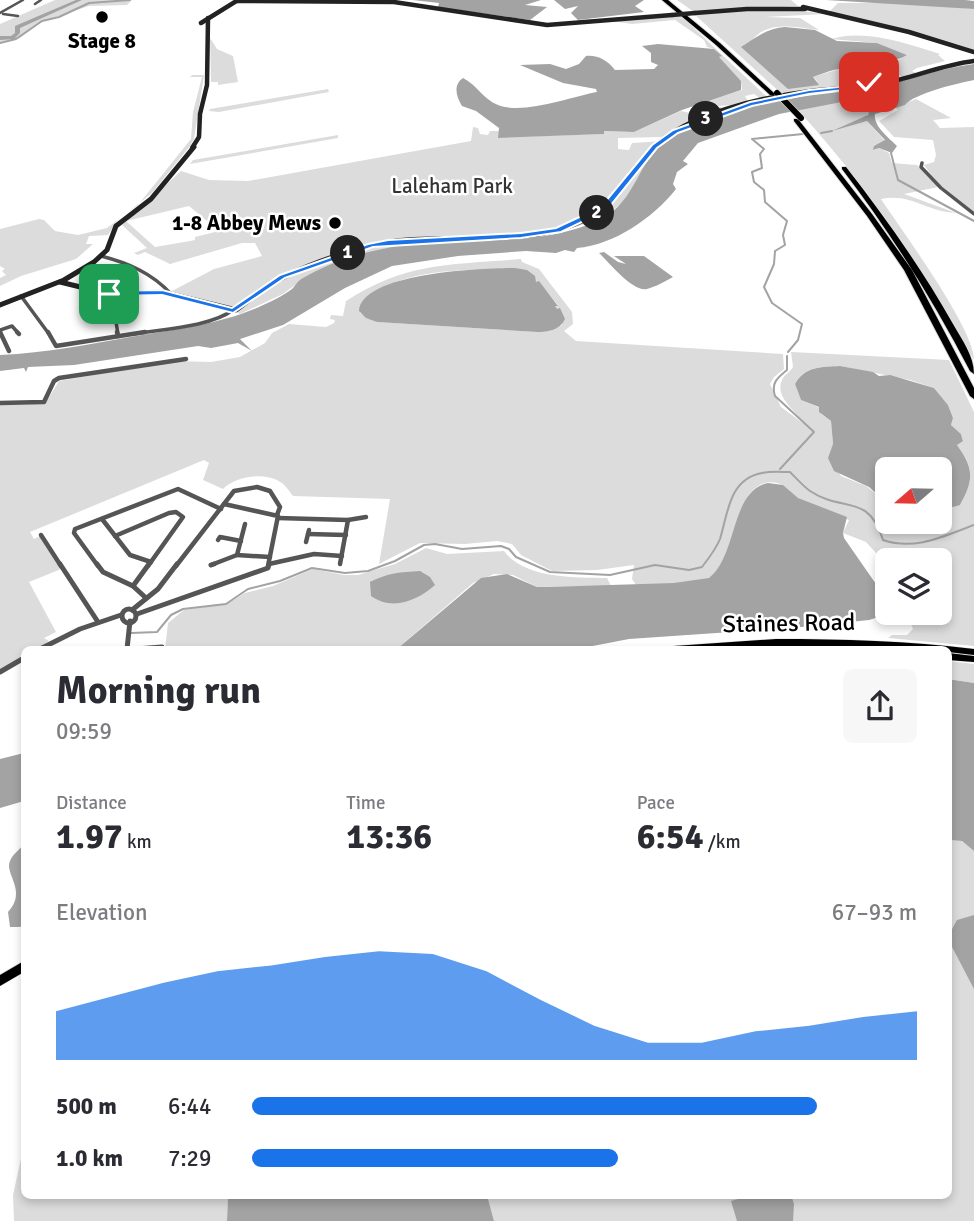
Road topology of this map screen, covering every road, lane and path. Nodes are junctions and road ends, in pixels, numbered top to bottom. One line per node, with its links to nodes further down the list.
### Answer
1 (23, 0): 7 (street)
2 (40, 0): 8 (street)
3 (665, 0): 16 (highway)
4 (671, 0): 16 (highway)
5 (237, 1): 9 (street, bridge); 20 (street)
6 (6, 2): 7 (street)
7 (19, 3): 11 (street)
8 (35, 4)
9 (804, 6): 12 (street)
10 (24, 13): 11 (street)
11 (1, 15)
12 (974, 52)
13 (974, 61): 15 (street)
14 (848, 77): 15 (street)
15 (872, 82): 15 (street); 26 (street)
16 (774, 94): 17 (highway, bridge)
17 (798, 119): 33 (highway); 34 (highway)
18 (922, 163): 19 (street)
19 (974, 214)
20 (101, 256): 21 (street); 23 (street)
21 (60, 282): 22 (street); 24 (street)
22 (89, 290): 23 (street); 29 (street)
23 (171, 294): 26 (street)
24 (21, 296): 25 (street); 29 (street)
25 (0, 305)
26 (233, 310): 29 (street)
27 (0, 330): 28 (street); 30 (street)
28 (19, 334)
29 (118, 336)
30 (2, 339): 31 (street)
31 (9, 351)
32 (186, 359): 35 (street)
33 (974, 371)
34 (974, 396)
35 (0, 403)
36 (223, 507): 37 (street); 37 (street); 39 (street); 55 (street)
37 (277, 516): 40 (street); 50 (street)
38 (366, 517): 40 (street)
39 (102, 519): 44 (street); 54 (street)
40 (348, 520): 43 (street)
41 (245, 524): 46 (street)
42 (41, 535): 59 (street)
43 (346, 535): 47 (street); 49 (street)
44 (115, 536): 51 (street); 51 (street)
45 (218, 540): 46 (street)
46 (241, 541): 48 (street)
47 (306, 542)
48 (237, 555): 50 (street); 53 (street)
49 (342, 556): 50 (street); 52 (street)
50 (270, 560): 56 (street)
51 (151, 562): 54 (street)
52 (340, 564)
53 (211, 565)
54 (133, 586): 55 (street)
55 (146, 598): 56 (street)
56 (135, 612): 57 (street); 58 (street)
57 (121, 615): 58 (street); 59 (street)
58 (130, 621): 61 (street)
59 (98, 622): 60 (street)
60 (46, 646)
61 (127, 646)
62 (734, 646): 63 (main road, Staines Road)
63 (890, 646)
64 (952, 650): 65 (main road, Staines Road)
65 (974, 652)
66 (952, 656): 67 (main road)
67 (974, 659)
68 (21, 660): 69 (street)
69 (0, 672)
70 (21, 968): 71 (main road)
71 (0, 981)

